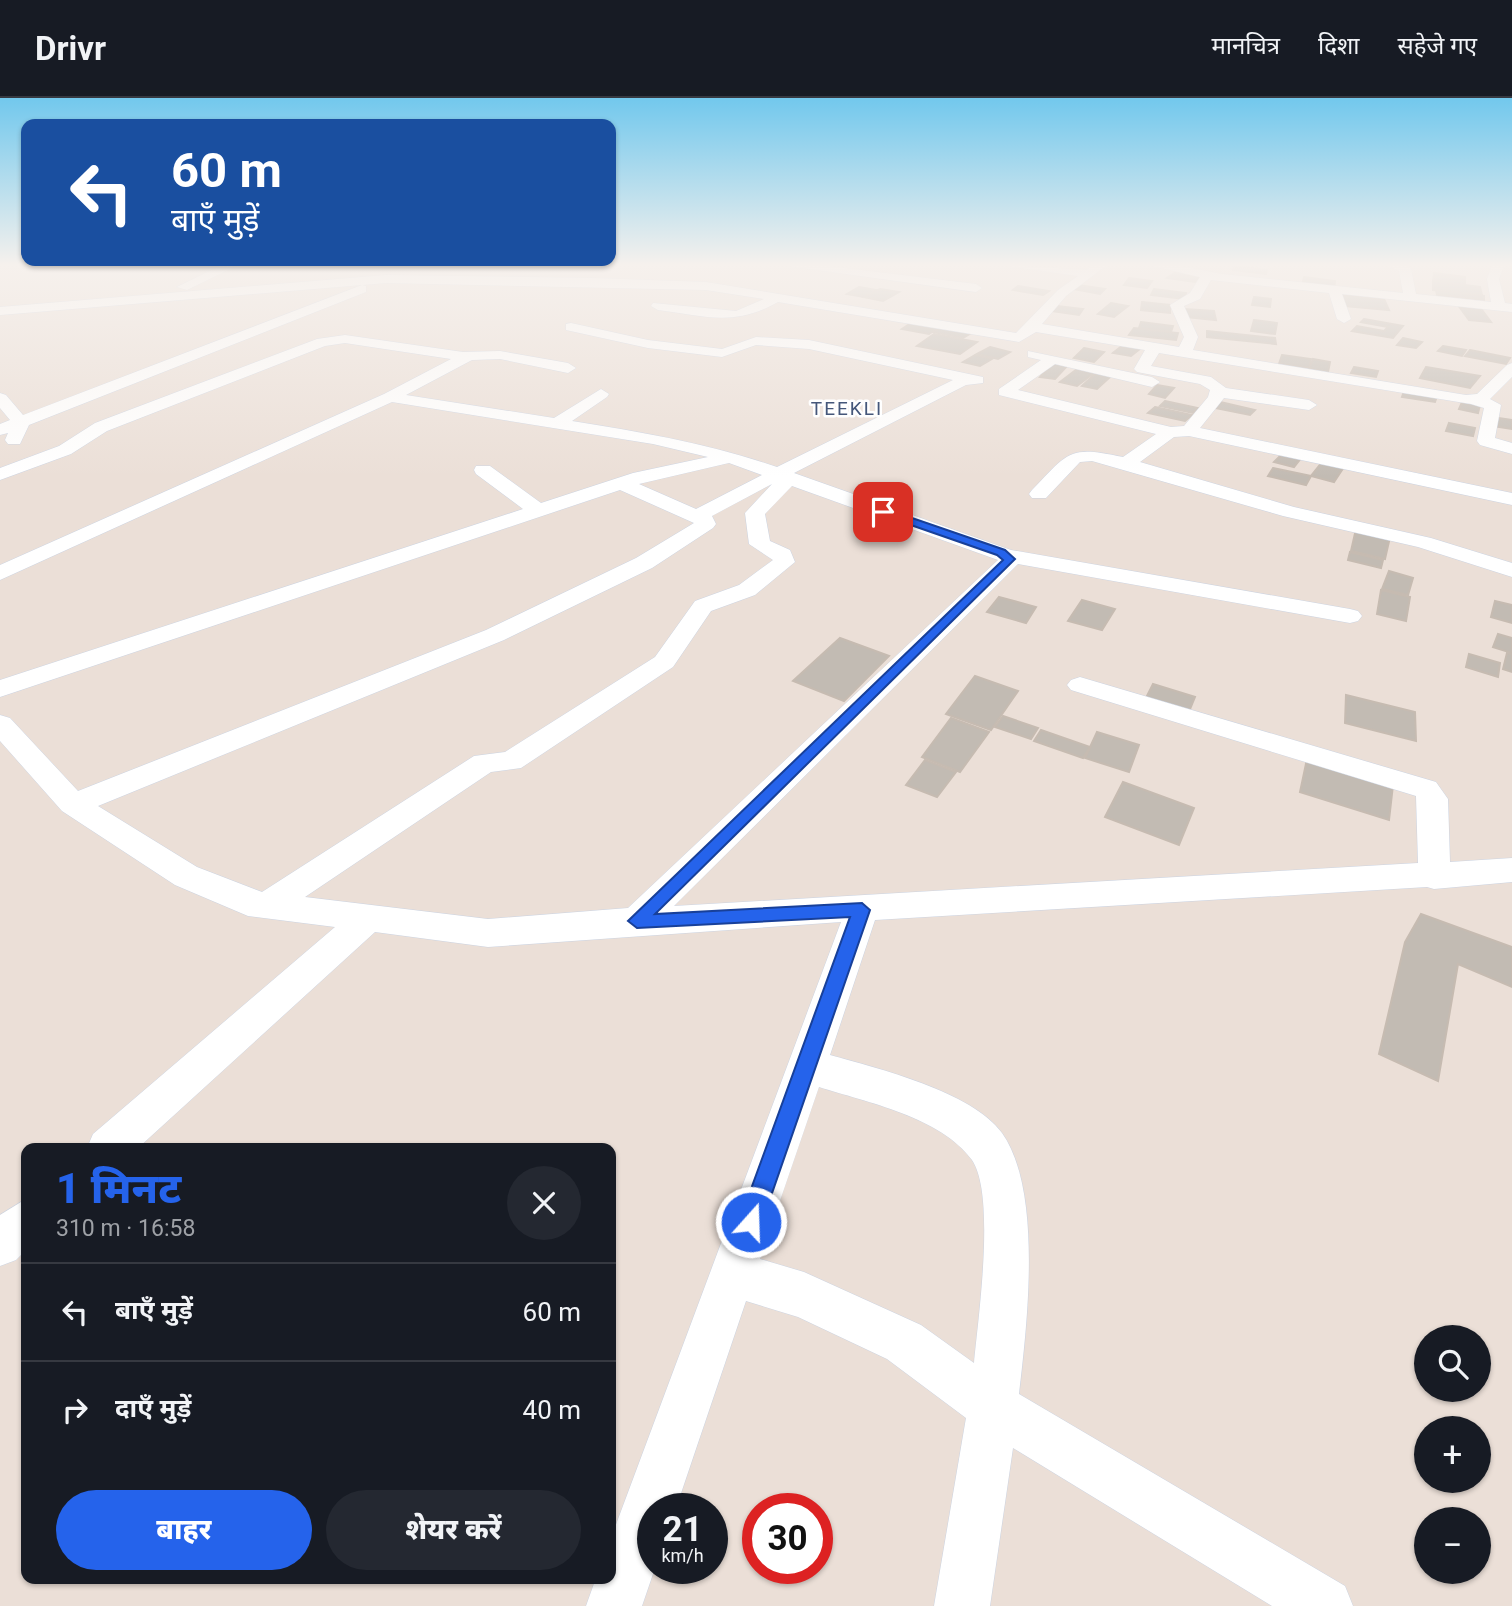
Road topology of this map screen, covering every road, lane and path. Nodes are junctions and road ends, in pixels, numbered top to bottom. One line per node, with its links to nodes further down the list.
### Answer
1 (244, 335): 8 (street)
2 (609, 335): 16 (street)
3 (1005, 335): 7 (street)
4 (1022, 335): 7 (street)
5 (1081, 335): 10 (street)
6 (1190, 335): 11 (street)
7 (1019, 338): 13 (street)
8 (235, 339): 9 (street); 27 (street)
9 (269, 346)
10 (1154, 348): 11 (street); 19 (street)
11 (1184, 353): 23 (street)
12 (464, 356): 14 (street); 21 (street); 35 (street)
13 (1051, 360): 17 (street); 18 (street)
14 (568, 368)
15 (1512, 368): 23 (street)
16 (969, 379): 18 (street); 36 (street)
17 (1152, 382)
18 (1009, 387): 30 (street)
19 (1219, 392): 25 (street); 30 (street)
20 (601, 394): 28 (street)
21 (390, 397): 28 (street); 44 (street)
22 (0, 398): 27 (street)
23 (1473, 400): 24 (street)
24 (1492, 404): 26 (street); 31 (street)
25 (1309, 405)
26 (1512, 407)
27 (21, 423): 29 (street); 35 (street)
28 (556, 424): 32 (street)
29 (0, 430)
30 (1179, 431): 33 (street); 39 (street)
31 (1512, 449)
32 (733, 458): 36 (street); 37 (street)
33 (1129, 464): 38 (street); 43 (street)
34 (483, 470): 40 (street)
35 (0, 475)
36 (782, 477): 41 (street); 42 (street); 52 (street)
37 (621, 483): 40 (street); 41 (street)
38 (1040, 494)
39 (1512, 499)
40 (537, 511): 47 (street)
41 (697, 517): 49 (street)
42 (1007, 556): 45 (street); 55 (street)
43 (1512, 570)
44 (0, 573)
45 (1350, 616)
46 (1080, 685): 51 (street)
47 (0, 690)
48 (0, 724): 49 (street)
49 (73, 804): 52 (street)
50 (1512, 870): 51 (street)
51 (1434, 877): 53 (street)
52 (266, 906): 54 (street)
53 (862, 910): 55 (street); 56 (street)
54 (368, 918): 55 (street); 57 (street)
55 (637, 921)
56 (806, 1065): 60 (street); 61 (street)
57 (114, 1143)
58 (21, 1225): 59 (street)
59 (0, 1244)
60 (732, 1274): 61 (street); 62 (street)
61 (995, 1408): 63 (street); 64 (street)
62 (614, 1606)
63 (962, 1606)
64 (1325, 1606)

